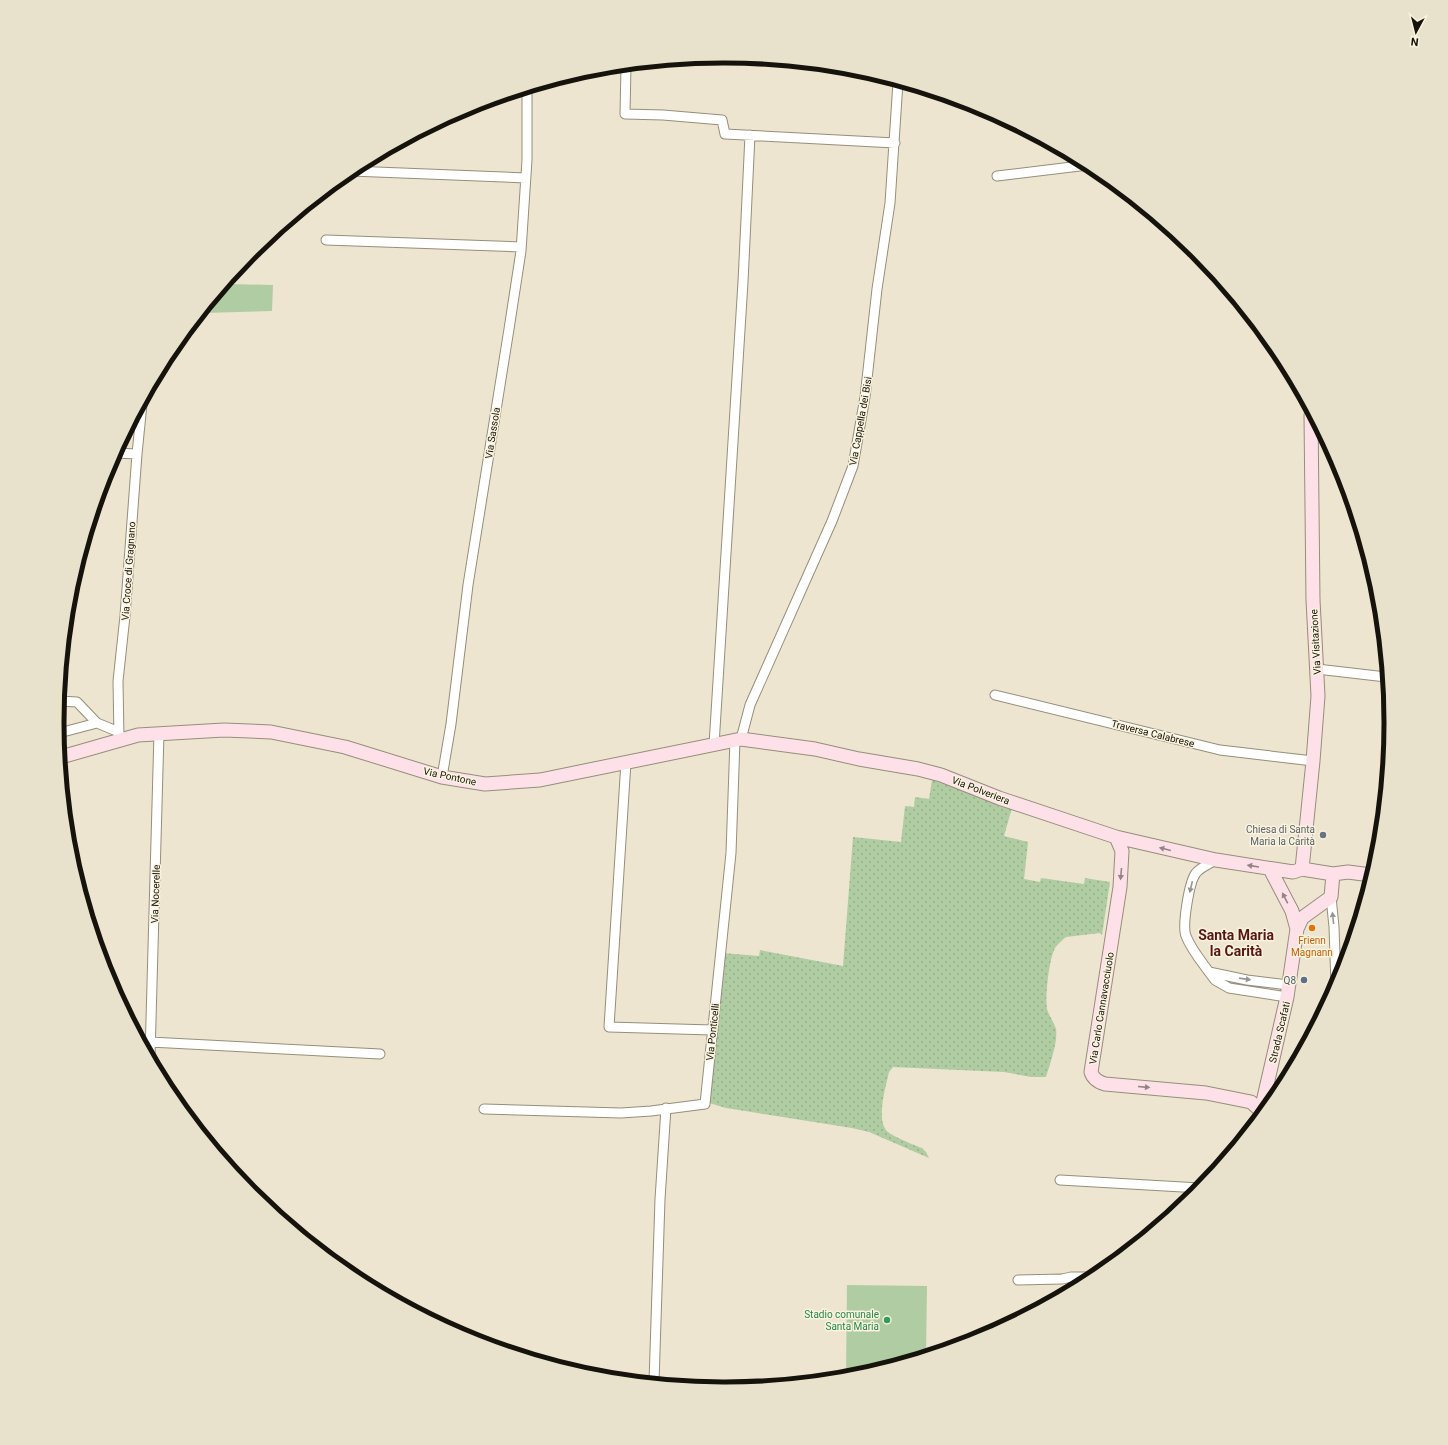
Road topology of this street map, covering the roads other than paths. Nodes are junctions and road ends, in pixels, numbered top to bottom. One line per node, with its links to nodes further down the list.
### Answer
1 (626, 71): 4 (street)
2 (898, 86): 5 (street, Via Cappella dei Bisi)
3 (527, 93): 9 (street, Via Sassola)
4 (750, 135): 5 (street); 25 (street)
5 (895, 143): 24 (street, Via Cappella dei Bisi)
6 (1078, 166): 8 (street)
7 (362, 171): 9 (street)
8 (997, 176)
9 (526, 178): 11 (street, Via Sassola)
10 (326, 240): 11 (street)
11 (521, 247): 29 (street, Via Sassola)
12 (141, 416): 15 (street, Via Croce di Gragnano)
13 (1312, 425): 16 (street, Via Visitazione)
14 (123, 453): 15 (street)
15 (137, 454): 23 (street, Via Croce di Gragnano)
16 (1317, 669): 17 (street); 27 (street, Via Visitazione)
17 (1382, 677)
18 (995, 695): 27 (street, Traversa Calabrese)
19 (65, 701): 20 (street)
20 (97, 723): 21 (street); 23 (street)
21 (64, 732)
22 (160, 733): 23 (street, Via Pontone); 29 (street, Via Pontone); 43 (street, Via Nocerelle)
23 (119, 736): 26 (street, Via Pontone)
24 (738, 740): 25 (street, Via Pontone); 30 (street, Via Polveriera); 42 (street, Via Ponticelli)
25 (714, 745): 28 (street, Via Pontone)
26 (66, 755)
27 (1313, 761): 35 (street, Via Visitazione)
28 (626, 762): 29 (street, Via Pontone); 42 (street)
29 (442, 776)
30 (1116, 836): 31 (street, Via Polveriera); 32 (street, Via Carlo Cannavacciuolo)
31 (1134, 841): 32 (street); 33 (street, Via Polveriera, one-way to 31)
32 (1122, 852): 49 (street, Via Carlo Cannavacciuolo, one-way to 49)
33 (1216, 860): 34 (street, one-way to 33); 41 (street, one-way to 41)
34 (1270, 869): 35 (street); 39 (street, one-way to 34)
35 (1302, 869): 36 (street)
36 (1333, 874): 37 (street); 38 (street)
37 (1365, 874)
38 (1330, 897): 39 (street); 40 (street, one-way to 38)
39 (1297, 929): 41 (street)
40 (1335, 969)
41 (1288, 991): 46 (street, Strada Scafati)
42 (712, 1030): 47 (street, Via Ponticelli)
43 (150, 1042): 44 (street, Via Nocerelle); 45 (street)
44 (150, 1046)
45 (380, 1054)
46 (1262, 1102)
47 (666, 1108): 48 (street, Via Ponticelli); 54 (street)
48 (484, 1109)
49 (1257, 1110)
50 (1060, 1180): 51 (street)
51 (1191, 1188)
52 (1081, 1277): 53 (street)
53 (1018, 1280)
54 (654, 1378)

